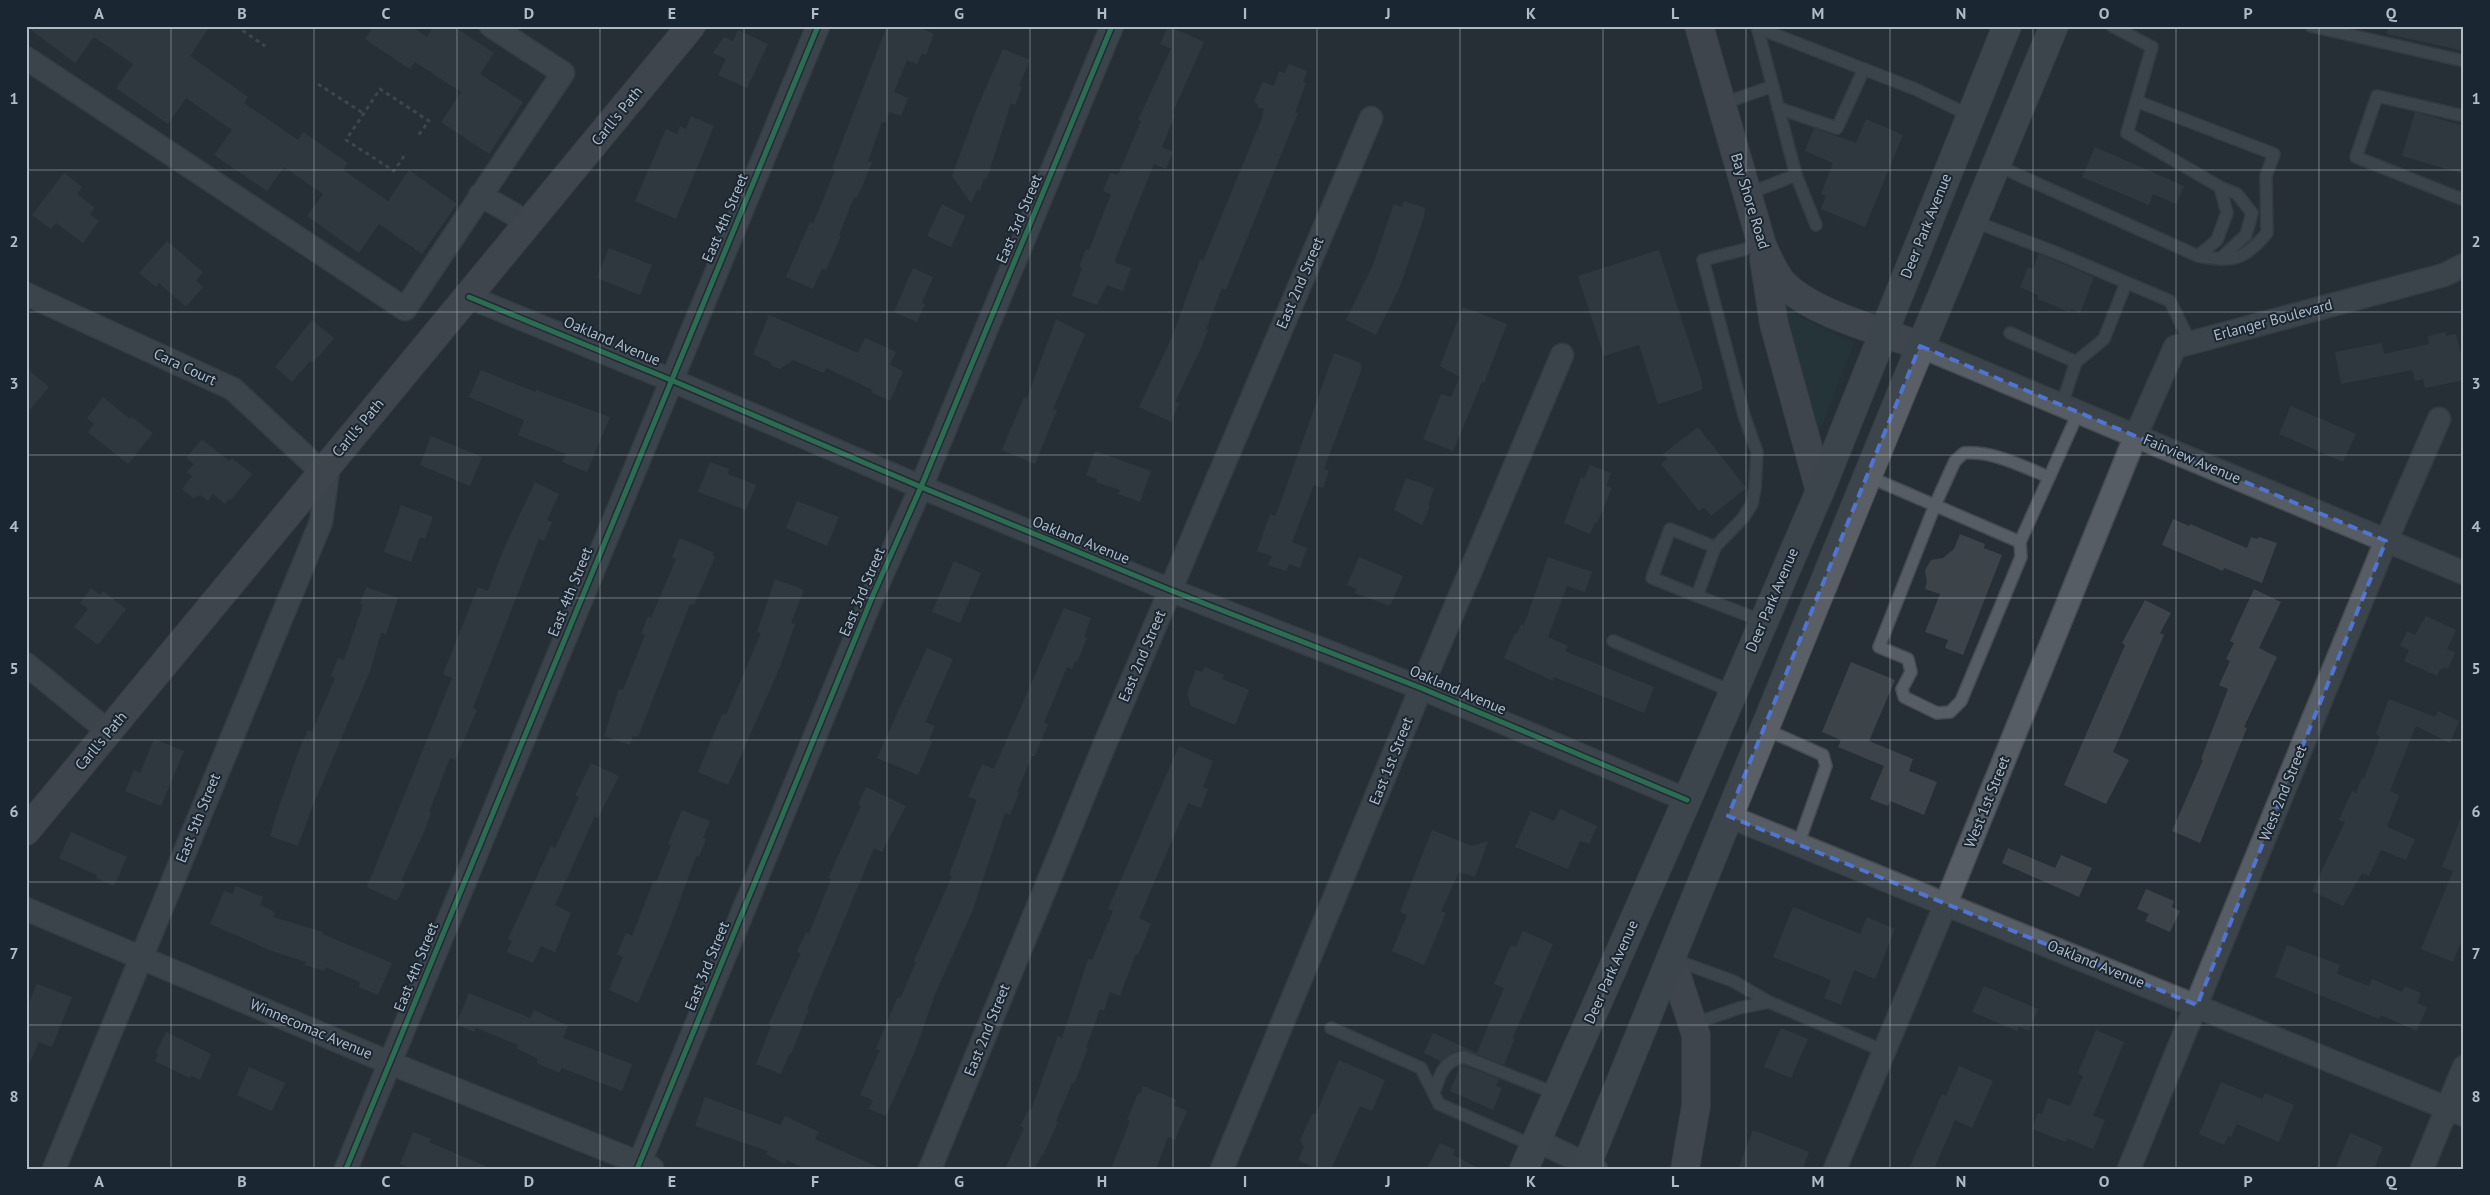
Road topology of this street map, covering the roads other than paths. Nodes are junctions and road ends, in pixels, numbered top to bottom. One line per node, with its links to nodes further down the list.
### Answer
1 (491, 26): 25 (street)
2 (692, 26): 28 (street, Carll's Path)
3 (818, 26): 43 (street, East 4th Street)
4 (1112, 26): 50 (street, East 3rd Street)
5 (1699, 26): 16 (street, Bay Shore Road)
6 (2007, 26): 18 (main road, Deer Park Avenue)
7 (2054, 26): 21 (main road)
8 (2112, 26): 15 (lane)
9 (2312, 26): 12 (lane)
10 (1758, 27): 13 (lane); 14 (lane)
11 (26, 58): 25 (street)
12 (2464, 61)
13 (1864, 69): 17 (lane); 18 (lane)
14 (1773, 86): 16 (lane); 17 (lane)
15 (2136, 102): 23 (lane); 32 (lane)
16 (1722, 104): 24 (street, Bay Shore Road)
17 (1778, 108): 22 (lane)
18 (1971, 116): 37 (main road, Deer Park Avenue)
19 (2464, 116): 26 (lane)
20 (1371, 118): 57 (street, East 2nd Street)
21 (1996, 165): 27 (main road); 31 (lane)
22 (1796, 175): 24 (lane); 29 (lane)
23 (2220, 187): 31 (lane); 32 (lane)
24 (1747, 194): 30 (street, Bay Shore Road)
25 (480, 195): 28 (street)
26 (2464, 200)
27 (1973, 221): 34 (lane); 40 (main road)
28 (529, 223): 36 (street, Carll's Path)
29 (1816, 225)
30 (1762, 245): 37 (street, Bay Shore Road); 51 (street); 55 (lane)
31 (2198, 256): 32 (lane)
32 (2220, 259)
33 (2464, 265): 39 (street, Erlanger Boulevard)
34 (2126, 283): 39 (lane); 42 (lane)
35 (26, 294): 47 (street, Cara Court)
36 (469, 297): 43 (street, Oakland Avenue); 47 (street, Carll's Path)
37 (1883, 332): 40 (street, Bay Shore Road); 51 (main road, Deer Park Avenue)
38 (2010, 333): 42 (lane)
39 (2190, 342): 46 (street, Erlanger Boulevard)
40 (1920, 346): 44 (street, Fairview Avenue); 48 (main road)
41 (1562, 355): 62 (street, East 1st Street)
42 (2076, 362): 44 (lane)
43 (671, 380): 50 (street, Oakland Avenue); 79 (street, East 4th Street)
44 (2070, 408): 46 (street, Fairview Avenue); 49 (lane)
45 (2440, 419): 53 (street, West 2nd Street)
46 (2136, 435): 53 (street, Fairview Avenue); 70 (street, West 1st Street)
47 (326, 467): 65 (street, Carll's Path); 72 (street, East 5th Street)
48 (1867, 476): 52 (lane); 64 (main road)
49 (2049, 477): 52 (lane); 54 (lane)
50 (921, 487): 57 (street, Oakland Avenue); 85 (street, East 3rd Street)
51 (1820, 491): 59 (main road, Deer Park Avenue)
52 (1935, 506): 54 (lane); 54 (lane)
53 (2386, 541): 56 (street, Fairview Avenue); 75 (street, West 2nd Street)
54 (2020, 542)
55 (1715, 547): 58 (lane); 58 (lane)
56 (2464, 573)
57 (1170, 590): 62 (street, Oakland Avenue); 89 (street, East 2nd Street)
58 (1697, 596): 59 (lane)
59 (1764, 621): 63 (main road, Deer Park Avenue)
60 (1613, 641): 63 (lane)
61 (26, 664): 65 (street)
62 (1421, 688): 66 (street, Oakland Avenue); 90 (street, East 1st Street)
63 (1733, 692): 66 (main road, Deer Park Avenue)
64 (1764, 728): 67 (main road); 69 (lane)
65 (109, 732): 68 (street, Carll's Path)
66 (1687, 800): 82 (main road, Deer Park Avenue)
67 (1728, 816): 69 (street, Oakland Avenue); 73 (main road)
68 (26, 831)
69 (1798, 845): 70 (street, Oakland Avenue)
70 (1946, 904): 75 (street, Oakland Avenue); 78 (street, West 1st Street)
71 (26, 909): 72 (street, Winnecomac Avenue)
72 (141, 957): 79 (street, Winnecomac Avenue); 87 (street, East 5th Street)
73 (1671, 958): 74 (lane); 76 (street); 86 (main road)
74 (1769, 1002): 76 (lane); 78 (lane)
75 (2197, 1005): 83 (street, Oakland Avenue); 93 (street, West 2nd Street)
76 (1693, 1024): 91 (street)
77 (1332, 1028): 81 (lane)
78 (1884, 1051): 92 (street, West 1st Street)
79 (390, 1063): 85 (street, Winnecomac Avenue); 88 (street, East 4th Street)
80 (2464, 1067): 83 (street)
81 (1434, 1093): 82 (lane); 84 (lane)
82 (1557, 1094): 84 (main road, Deer Park Avenue)
83 (2455, 1111): 94 (street)
84 (1531, 1152): 86 (street)
85 (643, 1167)
86 (1589, 1167)
87 (54, 1169)
88 (346, 1169)
89 (930, 1169)
90 (1222, 1169)
91 (1685, 1169)
92 (1835, 1169)
93 (2129, 1169)
94 (2422, 1169)

